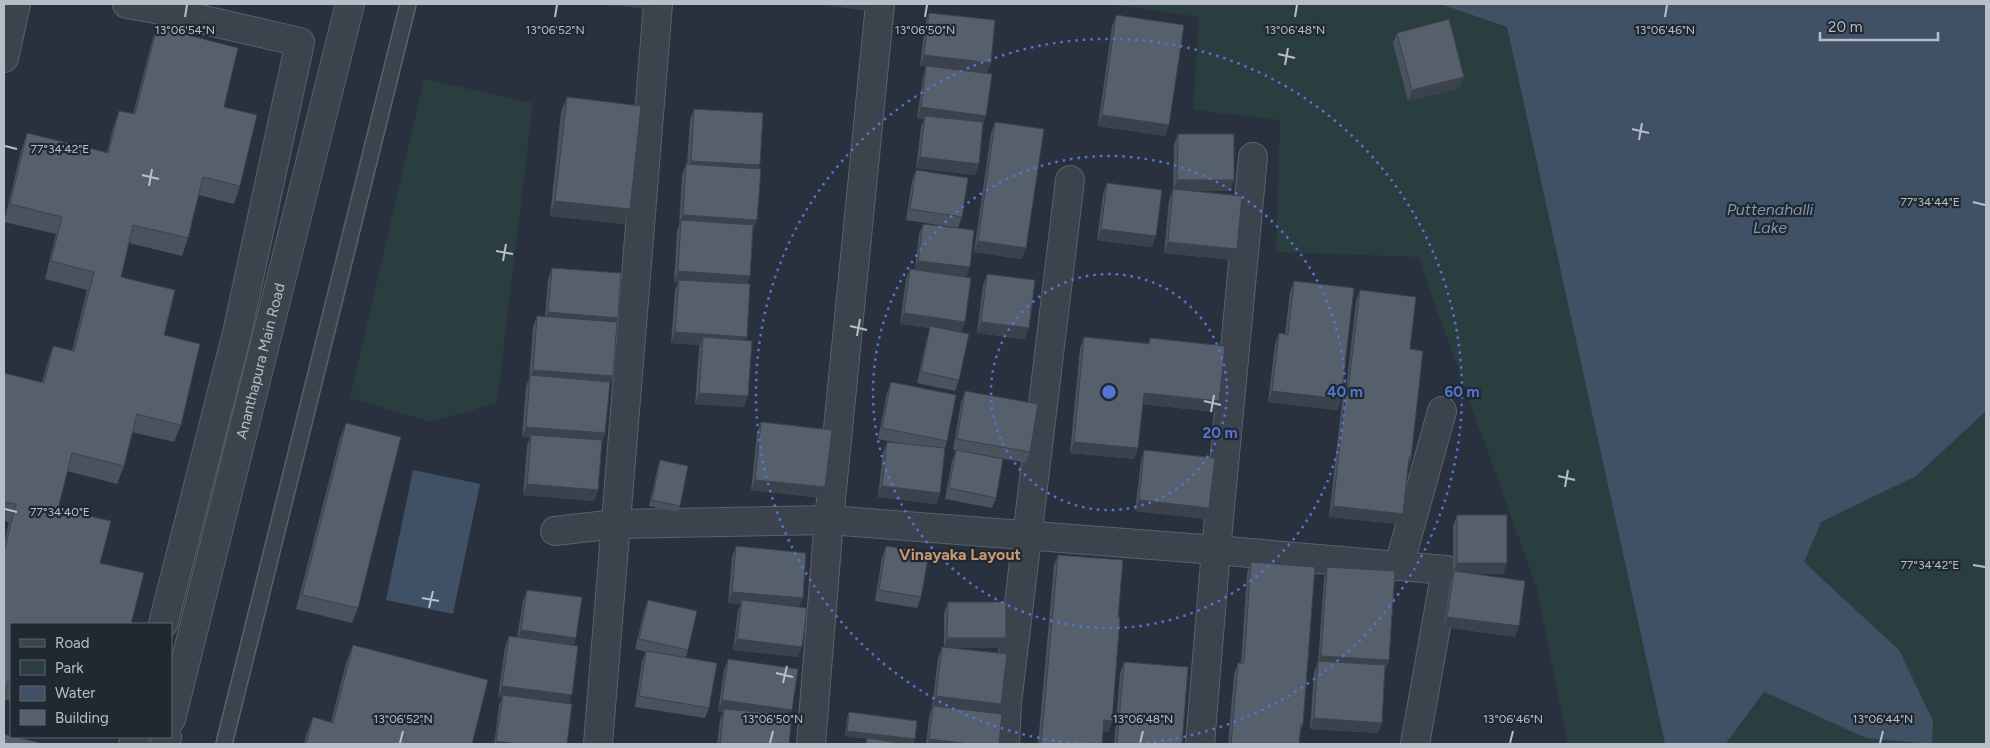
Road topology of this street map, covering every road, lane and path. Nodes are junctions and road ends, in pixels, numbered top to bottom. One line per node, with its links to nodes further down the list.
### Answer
1 (16, 4): 9 (street)
2 (127, 4): 7 (street)
3 (350, 4): 20 (street, Ananthapura Main Road)
4 (408, 4): 21 (lane)
5 (658, 4): 14 (street)
6 (880, 4): 13 (street)
7 (156, 6): 8 (street)
8 (190, 10): 19 (street)
9 (4, 58)
10 (1252, 156): 17 (street)
11 (1070, 180): 16 (street)
12 (1442, 411): 18 (street)
13 (829, 520): 14 (street); 16 (street); 23 (street)
14 (616, 524): 15 (street); 22 (street)
15 (555, 531)
16 (1027, 535): 17 (street); 24 (street)
17 (1216, 550): 18 (street); 25 (street)
18 (1399, 566): 26 (street)
19 (163, 623)
20 (172, 715)
21 (224, 744)
22 (598, 744)
23 (811, 744)
24 (1005, 744)
25 (1200, 744)
26 (1415, 744)

